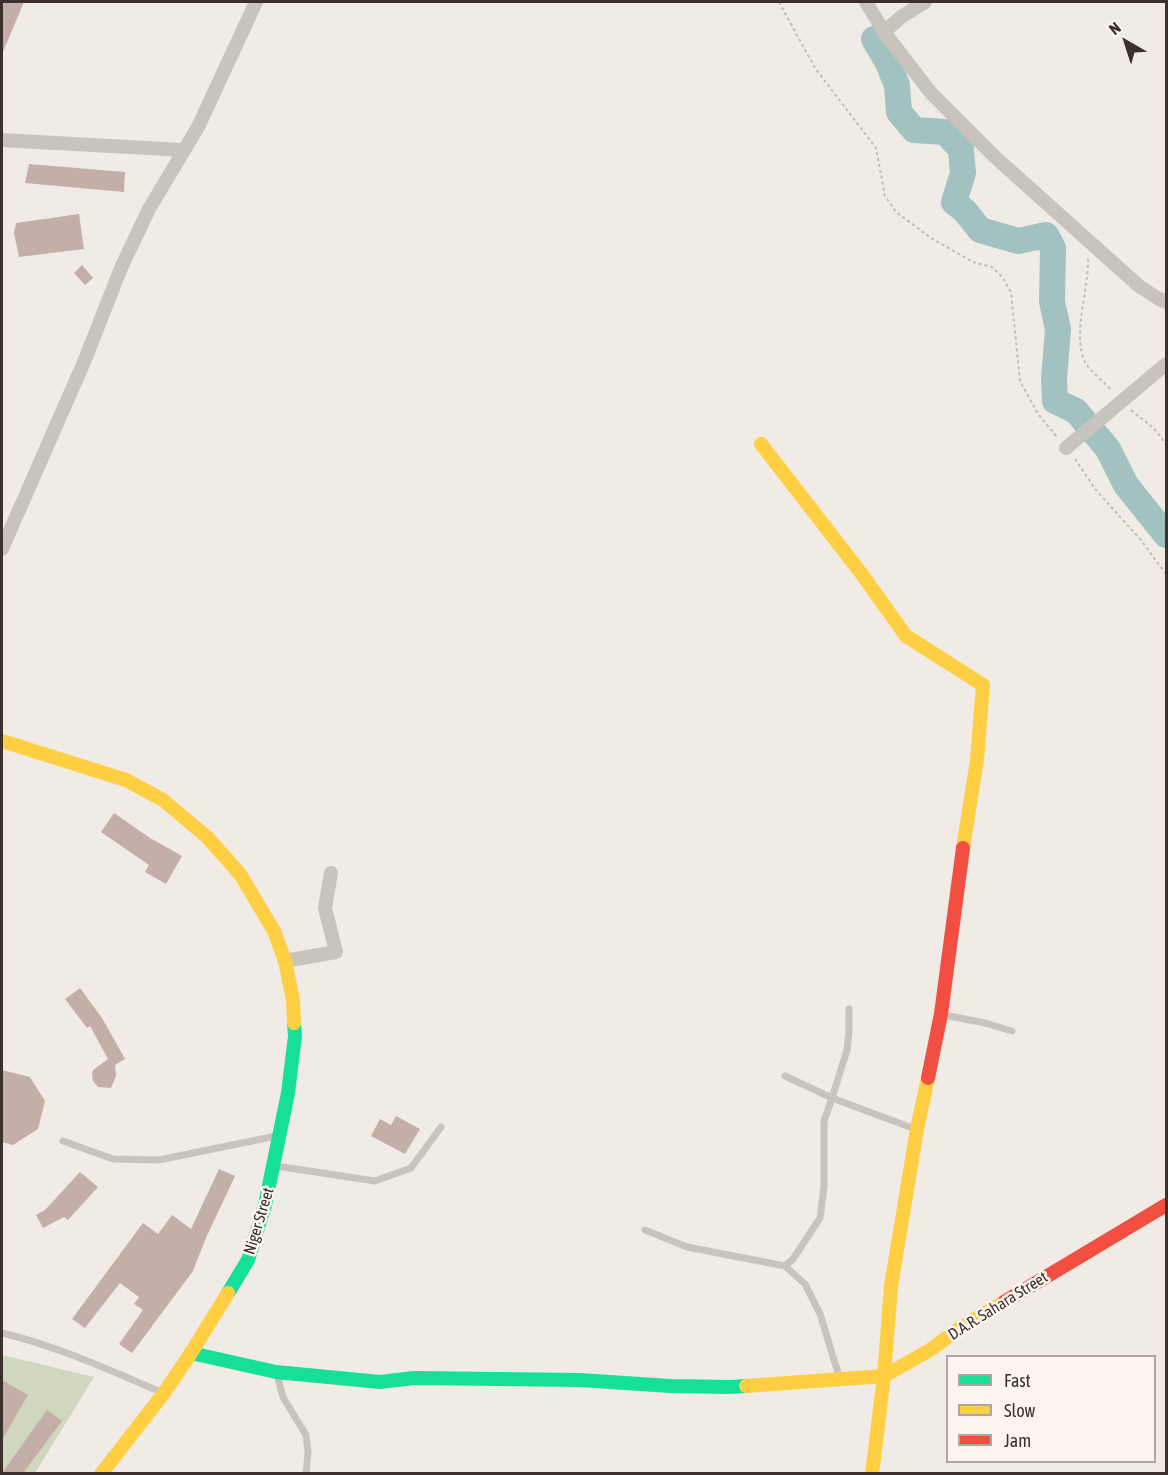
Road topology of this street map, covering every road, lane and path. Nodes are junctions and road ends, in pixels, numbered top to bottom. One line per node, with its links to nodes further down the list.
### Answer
1 (256, 2): 7 (street)
2 (779, 2): 14 (path)
3 (866, 2): 5 (street)
4 (925, 2): 5 (street)
5 (885, 32): 8 (street)
6 (2, 140): 7 (street)
7 (183, 150): 15 (street)
8 (1086, 238): 9 (street); 11 (path)
9 (1167, 302)
10 (1167, 364): 11 (street)
11 (1120, 402): 13 (path); 14 (street)
12 (761, 444): 21 (street)
13 (1167, 445)
14 (1066, 447): 16 (path)
15 (2, 549)
16 (1167, 574)
17 (2, 741): 19 (street, Niger Street)
18 (331, 873): 19 (street)
19 (285, 961): 27 (street, Niger Street)
20 (849, 1009): 24 (lane)
21 (941, 1014): 22 (lane); 26 (street)
22 (1012, 1031)
23 (785, 1076): 24 (lane)
24 (832, 1098): 26 (lane); 32 (lane)
25 (441, 1127): 29 (lane)
26 (917, 1130): 36 (street)
27 (280, 1135): 28 (lane); 29 (street, Niger Street)
28 (63, 1141)
29 (274, 1166): 34 (street, Niger Street)
30 (1167, 1205): 36 (street, D.A.R. Sahara Street)
31 (645, 1230): 32 (lane)
32 (785, 1266): 37 (lane)
33 (2, 1333): 38 (lane)
34 (191, 1353): 35 (street); 38 (street, Niger Street)
35 (276, 1372): 37 (street); 40 (lane)
36 (884, 1376): 37 (street); 41 (street)
37 (840, 1378)
38 (164, 1393): 39 (street, Niger Street)
39 (101, 1473)
40 (306, 1473)
41 (872, 1473)

